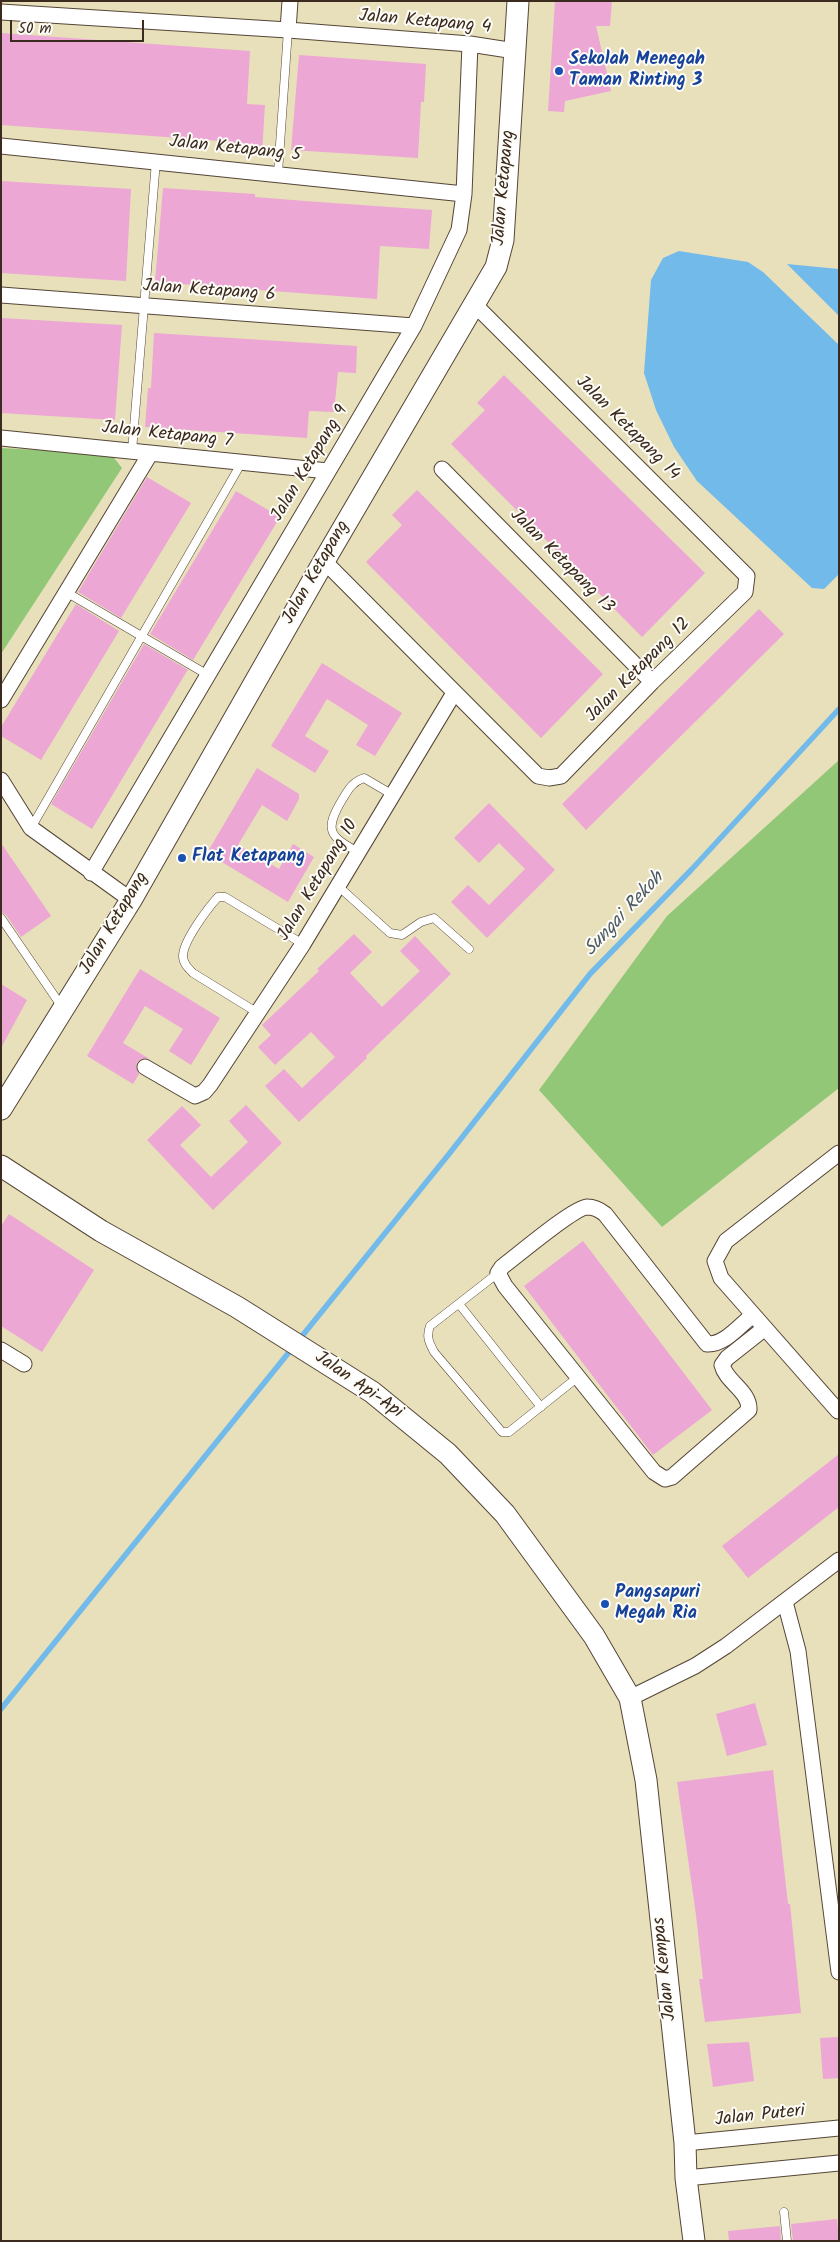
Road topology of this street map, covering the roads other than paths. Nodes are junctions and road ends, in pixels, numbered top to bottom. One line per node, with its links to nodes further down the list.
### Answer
1 (290, 1): 4 (street)
2 (518, 1): 6 (street, Jalan Ketapang)
3 (1, 12): 4 (street, Jalan Ketapang 4)
4 (288, 30): 5 (street, Jalan Ketapang 4); 9 (lane)
5 (470, 44): 6 (street, Jalan Ketapang 4); 10 (street, Jalan Ketapang 9)
6 (515, 51): 12 (street, Jalan Ketapang)
7 (1, 146): 8 (street, Jalan Ketapang 5)
8 (156, 161): 9 (street, Jalan Ketapang 5); 13 (lane)
9 (278, 174): 10 (street, Jalan Ketapang 5)
10 (464, 194): 14 (street, Jalan Ketapang 9)
11 (1, 295): 13 (street, Jalan Ketapang 6)
12 (475, 305): 21 (street, Jalan Ketapang); 22 (street, Jalan Ketapang 14)
13 (144, 306): 14 (street, Jalan Ketapang 6); 16 (lane)
14 (414, 326): 20 (street, Jalan Ketapang 9)
15 (1, 438): 16 (street, Jalan Ketapang 7)
16 (132, 452): 17 (street, Jalan Ketapang 7)
17 (150, 454): 18 (street, Jalan Ketapang 7); 23 (street)
18 (242, 462): 20 (street, Jalan Ketapang 7); 24 (lane)
19 (442, 469): 26 (street, Jalan Ketapang 13)
20 (328, 471): 25 (street, Jalan Ketapang 9)
21 (324, 561): 27 (street); 35 (street, Jalan Ketapang)
22 (748, 582): 26 (street, Jalan Ketapang 12)
23 (66, 592): 24 (lane); 28 (street)
24 (142, 636): 25 (lane); 31 (lane)
25 (208, 675): 33 (street, Jalan Ketapang 9)
26 (652, 682): 27 (street, Jalan Ketapang 12)
27 (454, 693): 30 (street, Jalan Ketapang 10)
28 (1, 700)
29 (1, 780): 31 (street)
30 (393, 794): 32 (street, Jalan Ketapang 10); 32 (lane)
31 (31, 828): 33 (street)
32 (358, 852): 34 (street, Jalan Ketapang 10)
33 (91, 873): 35 (street)
34 (338, 886): 37 (street, Jalan Ketapang 10); 38 (lane)
35 (131, 900): 39 (street, Jalan Ketapang)
36 (1, 918): 39 (lane)
37 (303, 944): 40 (street, Jalan Ketapang 10); 40 (lane)
38 (469, 949)
39 (63, 1009): 42 (street, Jalan Ketapang)
40 (258, 1013): 41 (street, Jalan Ketapang 10)
41 (145, 1067)
42 (4, 1100)
43 (839, 1153): 47 (street)
44 (1, 1166): 56 (street, Jalan Api-Api)
45 (498, 1273): 46 (lane); 47 (street); 51 (street)
46 (459, 1304): 52 (lane); 52 (lane)
47 (753, 1315): 48 (street)
48 (765, 1328): 51 (street); 53 (street)
49 (1, 1350): 50 (street)
50 (24, 1364)
51 (578, 1377): 52 (lane)
52 (541, 1407)
53 (838, 1411)
54 (839, 1560): 55 (street)
55 (785, 1602): 56 (street); 57 (street)
56 (630, 1698): 59 (street, Jalan Kempas)
57 (839, 1972)
58 (839, 2128): 59 (street, Jalan Puteri)
59 (685, 2143): 61 (street, Jalan Kempas)
60 (839, 2163): 61 (street)
61 (686, 2178): 63 (street, Jalan Kempas)
62 (784, 2212): 64 (lane)
63 (694, 2241)
64 (787, 2241)

